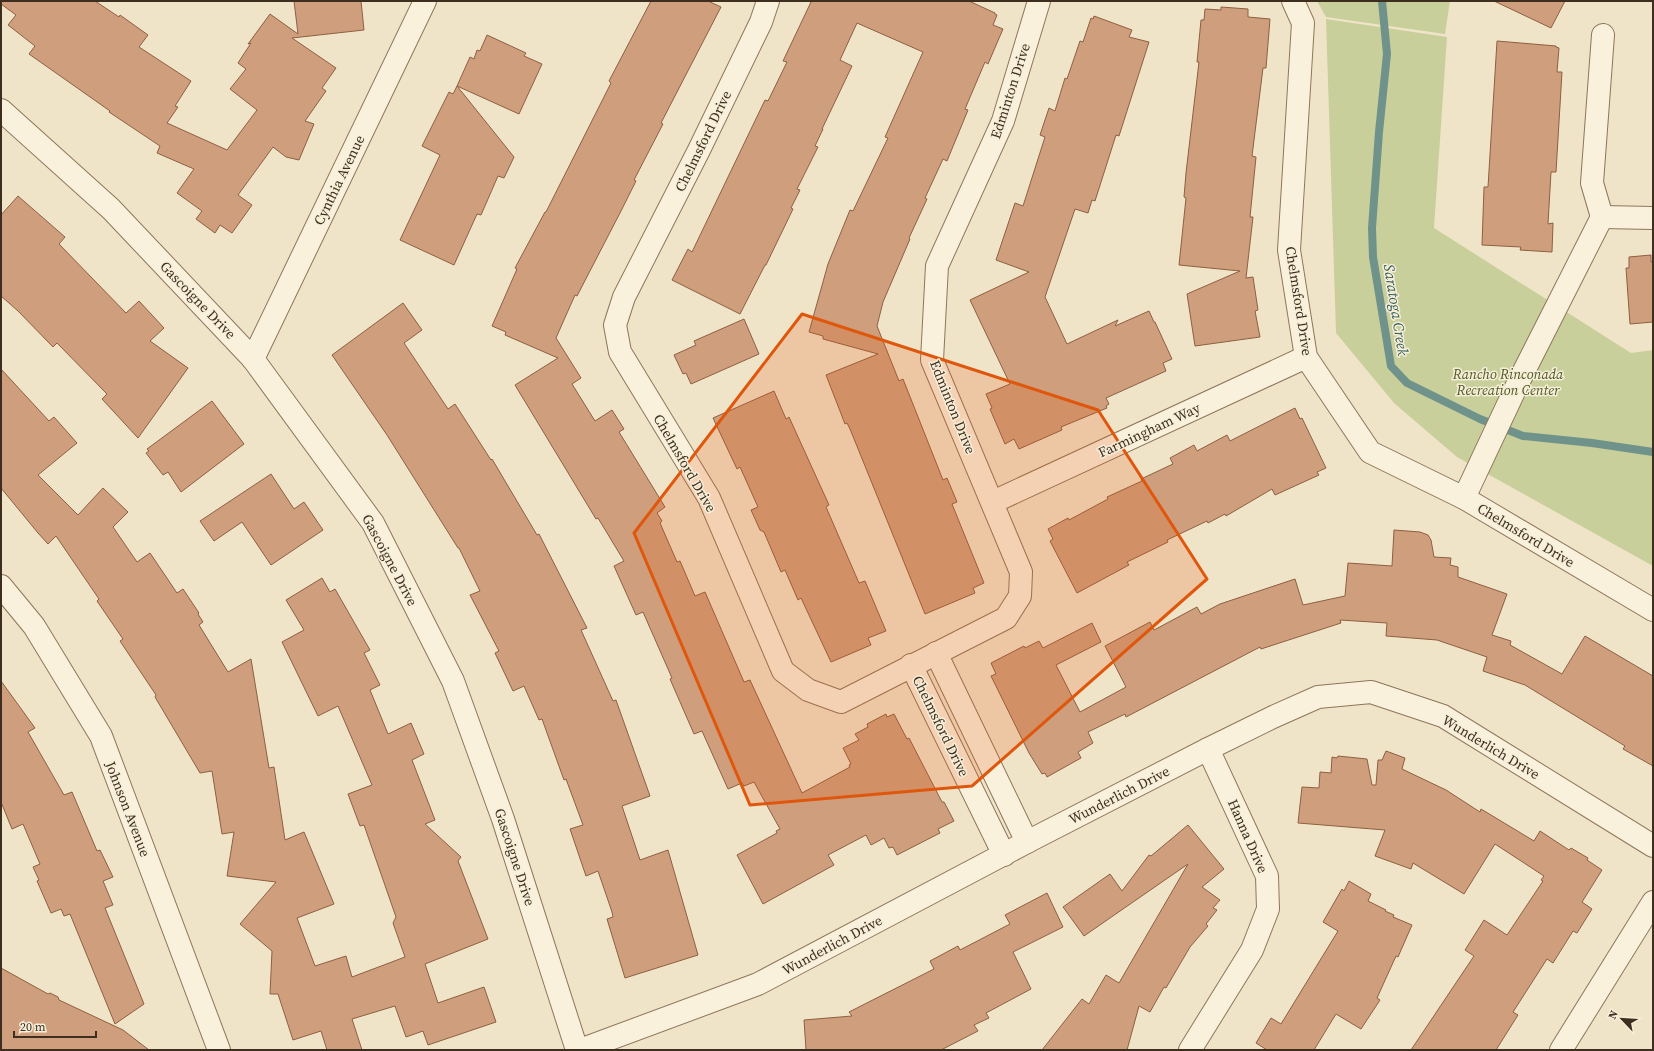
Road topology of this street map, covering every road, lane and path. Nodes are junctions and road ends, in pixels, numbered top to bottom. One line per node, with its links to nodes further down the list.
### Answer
1 (424, 1): 10 (street, Cynthia Avenue)
2 (768, 1): 16 (street, Chelmsford Drive)
3 (1039, 1): 12 (street, Edminton Drive)
4 (1293, 1): 9 (street, Chelmsford Drive)
5 (1603, 36): 7 (street)
6 (1, 110): 10 (street, Gascoigne Drive)
7 (1602, 217): 8 (street); 11 (street)
8 (1653, 218)
9 (1306, 357): 11 (street, Chelmsford Drive); 12 (street, Farmingham Way)
10 (253, 359): 23 (street, Gascoigne Drive)
11 (1464, 498): 14 (street, Chelmsford Drive)
12 (993, 502): 15 (street, Edminton Drive)
13 (1, 586): 22 (street, Johnson Avenue)
14 (1653, 610)
15 (936, 653): 16 (street, Edminton Drive); 18 (street, Chelmsford Drive)
16 (911, 665): 20 (street, Chelmsford Drive)
17 (1208, 749): 18 (street, Wunderlich Drive); 19 (street, Wunderlich Drive); 25 (street, Hanna Drive)
18 (1027, 842): 20 (street, Wunderlich Drive)
19 (1653, 846)
20 (1004, 855): 24 (street, Wunderlich Drive)
21 (1653, 902): 26 (street)
22 (219, 1050)
23 (576, 1050)
24 (580, 1050)
25 (1190, 1050)
26 (1561, 1050)

